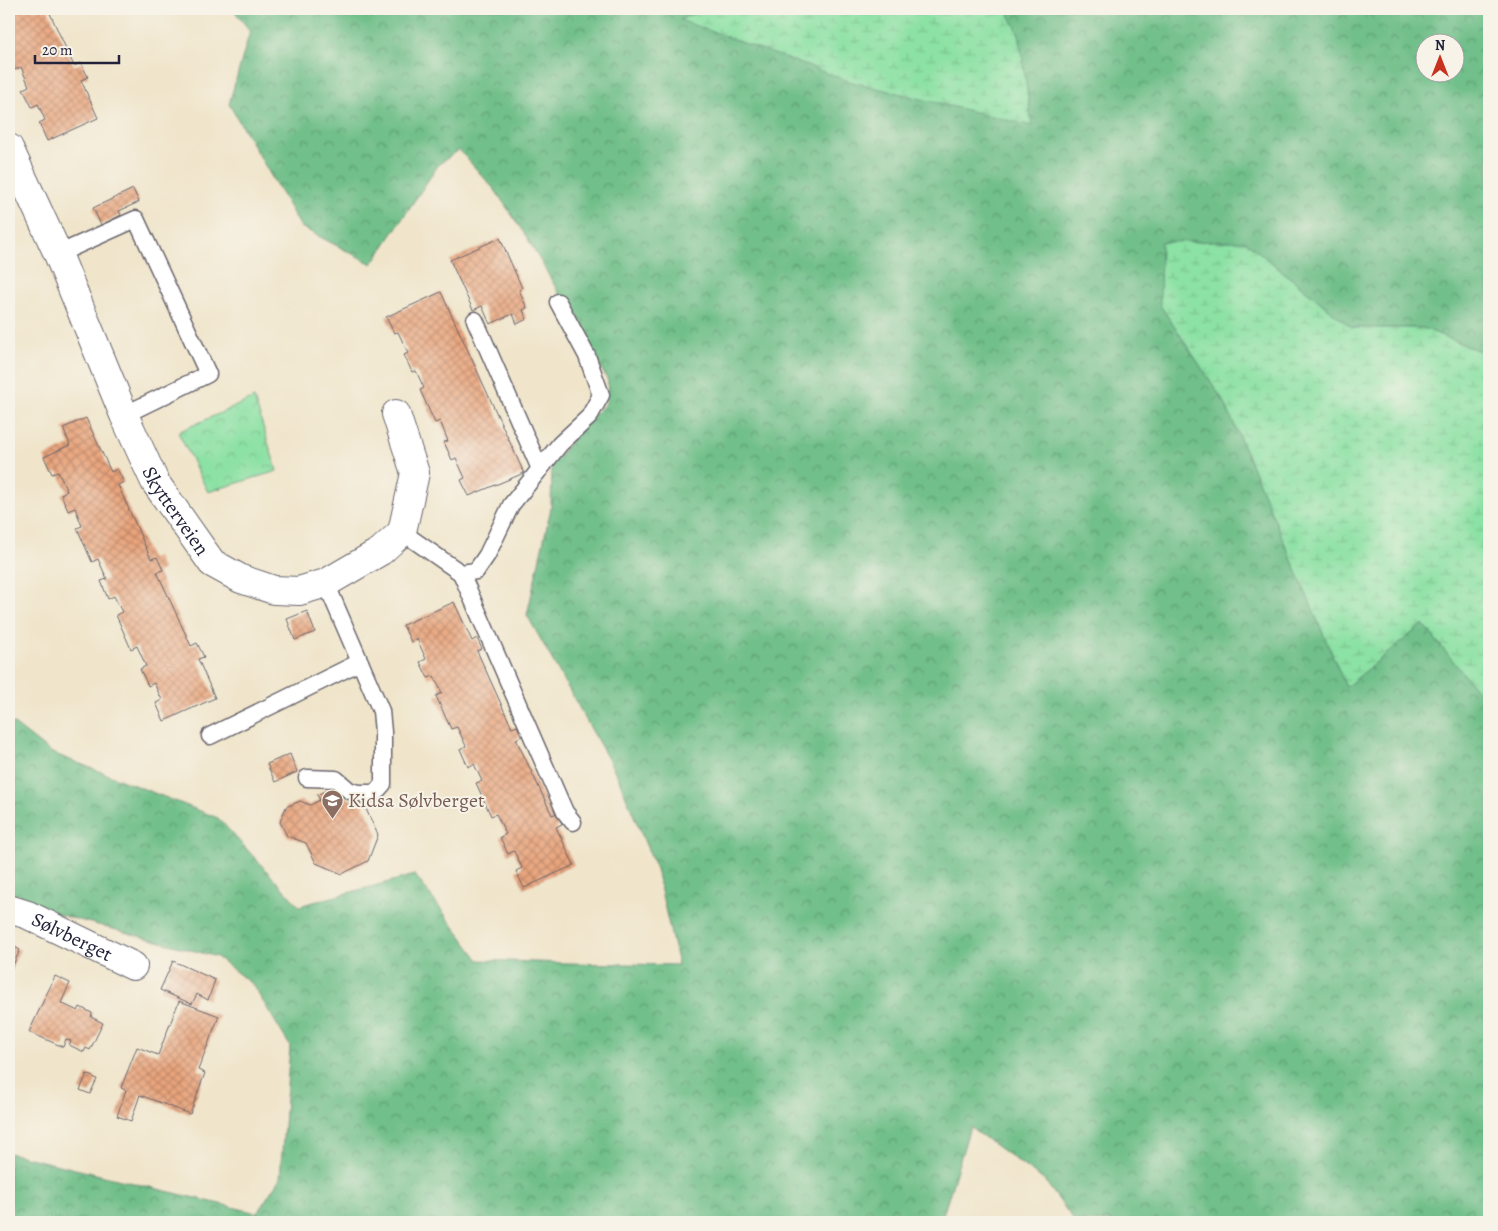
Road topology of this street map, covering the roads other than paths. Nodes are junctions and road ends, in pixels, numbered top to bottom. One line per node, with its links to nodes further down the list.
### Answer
1 (9, 148): 2 (street, Skytterveien)
2 (58, 254): 6 (street, Skytterveien); 6 (lane)
3 (558, 302): 7 (lane)
4 (475, 320): 7 (lane)
5 (396, 414): 8 (street)
6 (124, 415): 10 (street, Skytterveien)
7 (540, 469): 9 (lane)
8 (402, 532): 9 (lane); 10 (street, Skytterveien)
9 (461, 573): 14 (lane)
10 (326, 583): 11 (lane)
11 (360, 662): 12 (lane); 13 (lane)
12 (210, 736)
13 (307, 778)
14 (573, 822)
15 (9, 909): 16 (street, Sølvberget)
16 (133, 966)

